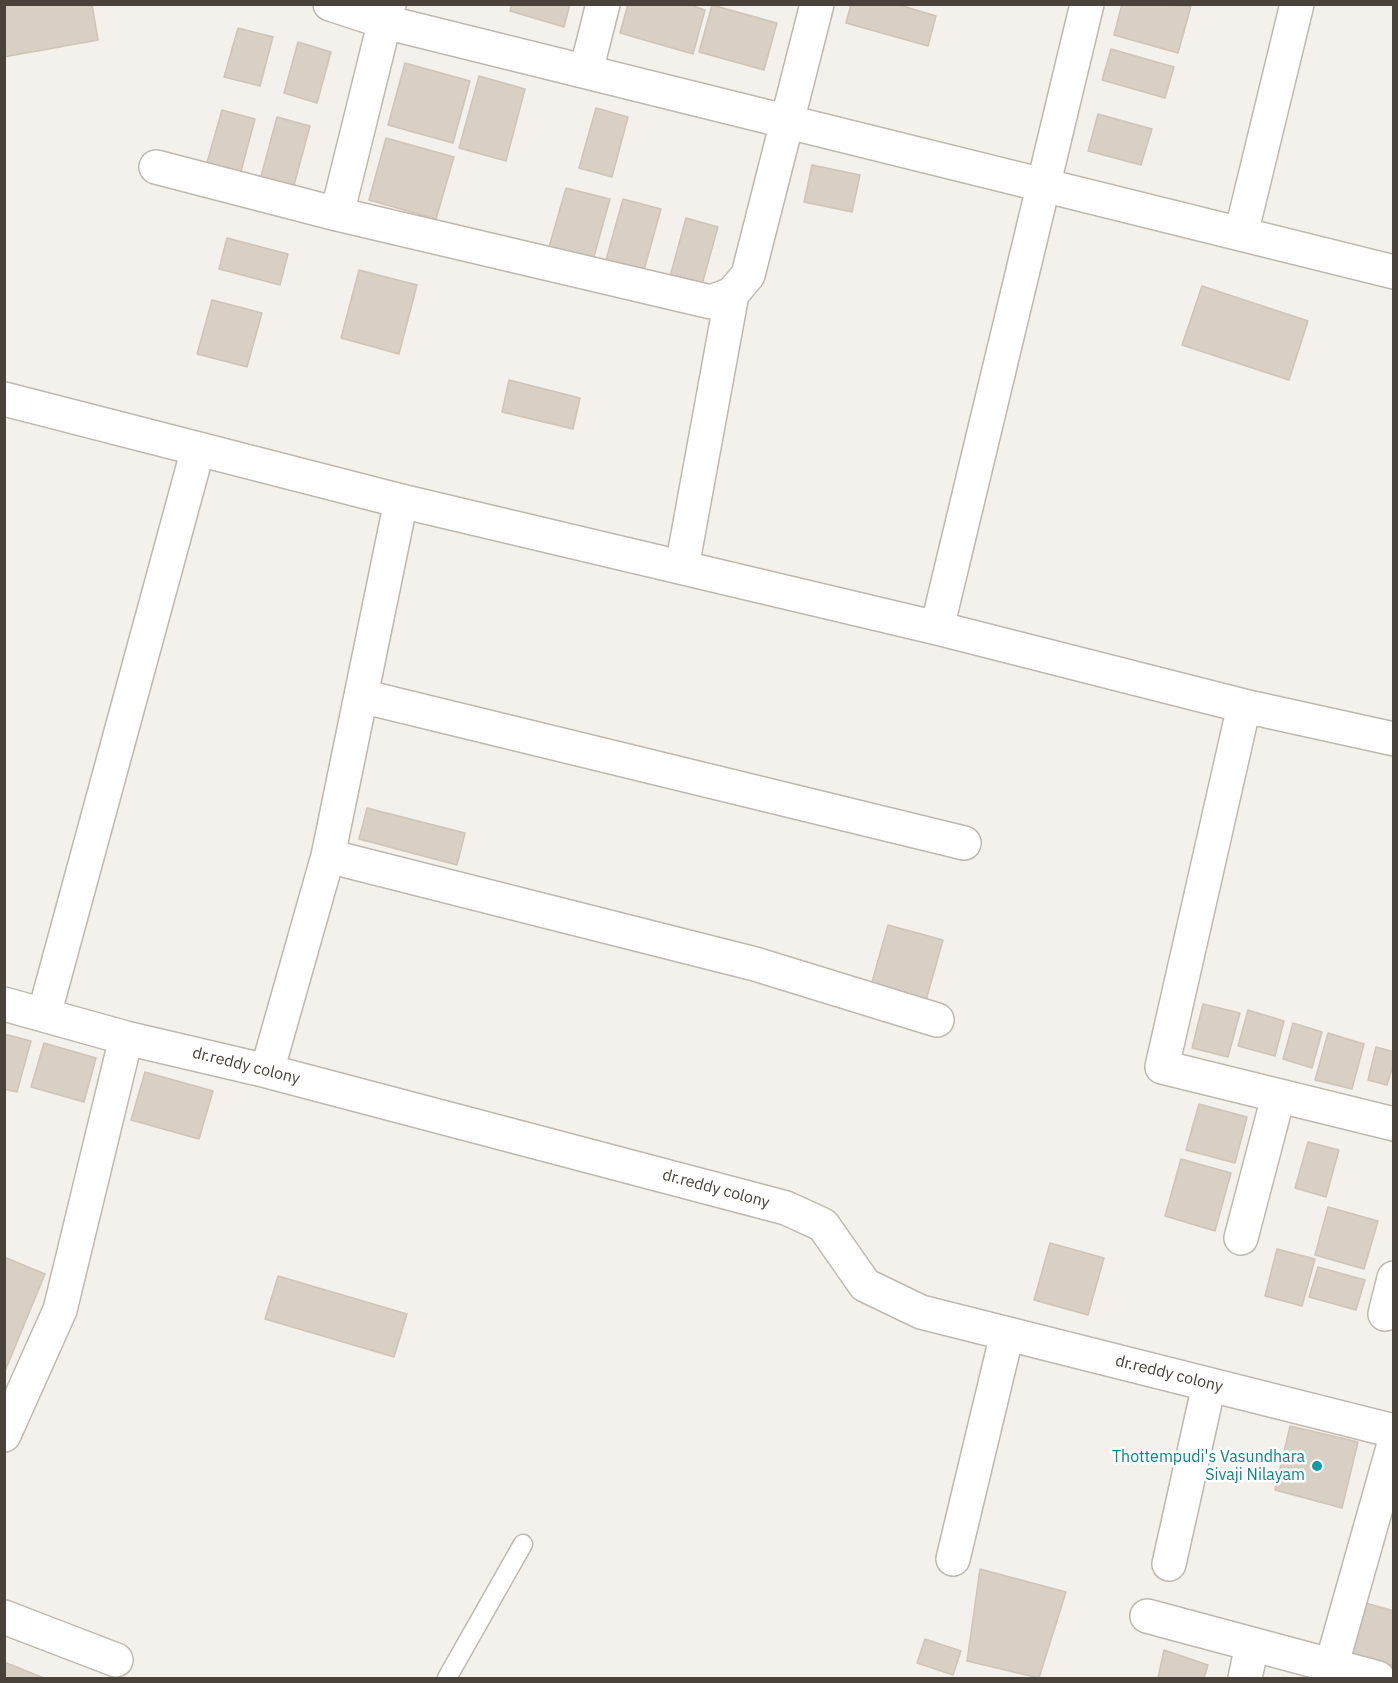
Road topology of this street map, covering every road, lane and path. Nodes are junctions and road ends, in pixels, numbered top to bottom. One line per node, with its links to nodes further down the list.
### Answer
1 (330, 4): 6 (street)
2 (603, 4): 7 (street)
3 (817, 4): 8 (street)
4 (1087, 4): 10 (street)
5 (1297, 4): 12 (street)
6 (387, 13): 7 (street); 11 (street)
7 (586, 71): 8 (street)
8 (787, 121): 10 (street); 14 (street)
9 (156, 167): 11 (street)
10 (1043, 185): 12 (street); 19 (street)
11 (337, 214): 14 (street)
12 (1241, 234): 13 (street)
13 (1394, 272)
14 (732, 294): 18 (street)
15 (4, 399): 16 (street)
16 (198, 449): 17 (street); 26 (street)
17 (401, 501): 18 (street); 20 (street)
18 (682, 567): 19 (street)
19 (937, 628): 21 (street)
20 (361, 696): 23 (street); 24 (street)
21 (1244, 705): 22 (street); 30 (street)
22 (1394, 739)
23 (964, 843)
24 (328, 856): 27 (street); 29 (street)
25 (4, 1004): 26 (street, dr.reddy colony)
26 (44, 1015): 28 (street, dr.reddy colony)
27 (937, 1020)
28 (126, 1038): 29 (street, dr.reddy colony); 38 (street)
29 (267, 1071): 35 (street, dr.reddy colony)
30 (1278, 1097): 31 (street); 32 (street)
31 (1394, 1124)
32 (1241, 1238)
33 (1394, 1278): 34 (street)
34 (1385, 1314)
35 (1006, 1334): 36 (street, dr.reddy colony); 41 (street)
36 (1209, 1384): 37 (street, dr.reddy colony); 42 (street)
37 (1394, 1431)
38 (4, 1435)
39 (1394, 1444): 47 (street)
40 (523, 1544): 48 (lane)
41 (953, 1559)
42 (1169, 1564)
43 (1146, 1616): 45 (street)
44 (4, 1617): 46 (street)
45 (1252, 1645): 47 (street); 49 (street)
46 (116, 1660)
47 (1331, 1667): 50 (street)
48 (447, 1678)
49 (1245, 1678)
50 (1378, 1678)

